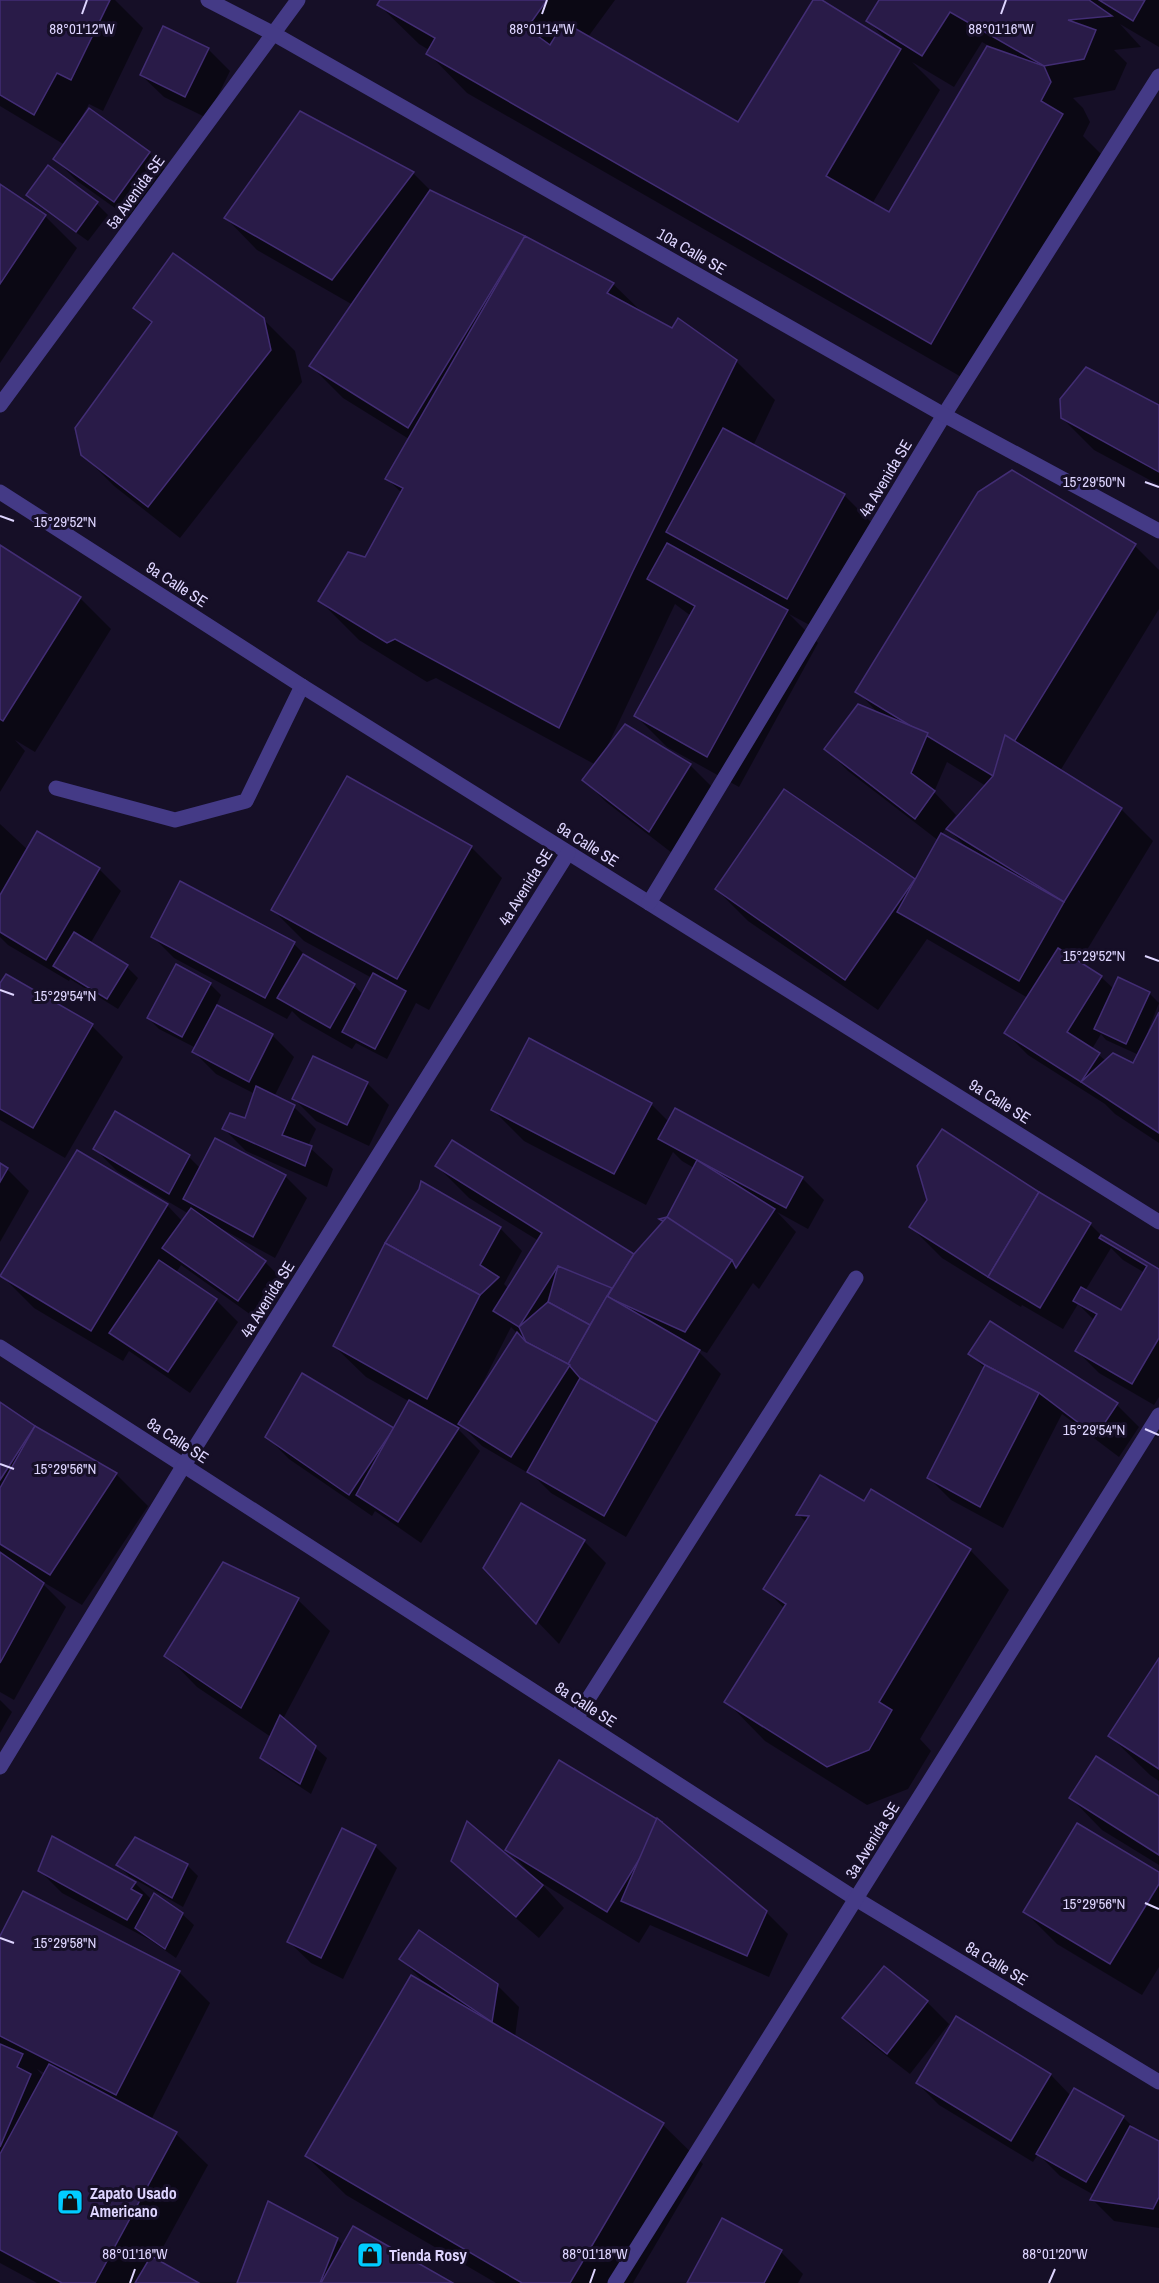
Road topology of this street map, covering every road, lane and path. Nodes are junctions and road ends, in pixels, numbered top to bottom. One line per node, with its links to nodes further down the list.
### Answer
1 (208, 0): 3 (street, 10a Calle SE)
2 (298, 0): 3 (street, 5a Avenida SE)
3 (273, 34): 5 (street, 5a Avenida SE); 6 (street, 10a Calle SE)
4 (1159, 76): 6 (street, 4a Avenida SE)
5 (0, 405)
6 (944, 414): 8 (street, 10a Calle SE); 12 (street, 4a Avenida SE)
7 (0, 492): 9 (street, 9a Calle SE)
8 (1159, 531)
9 (302, 686): 10 (street); 11 (street, 9a Calle SE)
10 (56, 788)
11 (568, 853): 12 (street, 9a Calle SE); 17 (street, 4a Avenida SE)
12 (649, 903): 13 (street, 9a Calle SE)
13 (1159, 1222)
14 (856, 1278): 18 (street)
15 (0, 1347): 17 (street, 8a Calle SE)
16 (1159, 1415): 20 (street, 3a Avenida SE)
17 (184, 1466): 18 (street, 8a Calle SE); 19 (street, 4a Avenida SE)
18 (576, 1718): 20 (street, 8a Calle SE)
19 (0, 1767)
20 (856, 1899): 21 (street, 8a Calle SE); 22 (street, 3a Avenida SE)
21 (1159, 2082)
22 (615, 2283)

